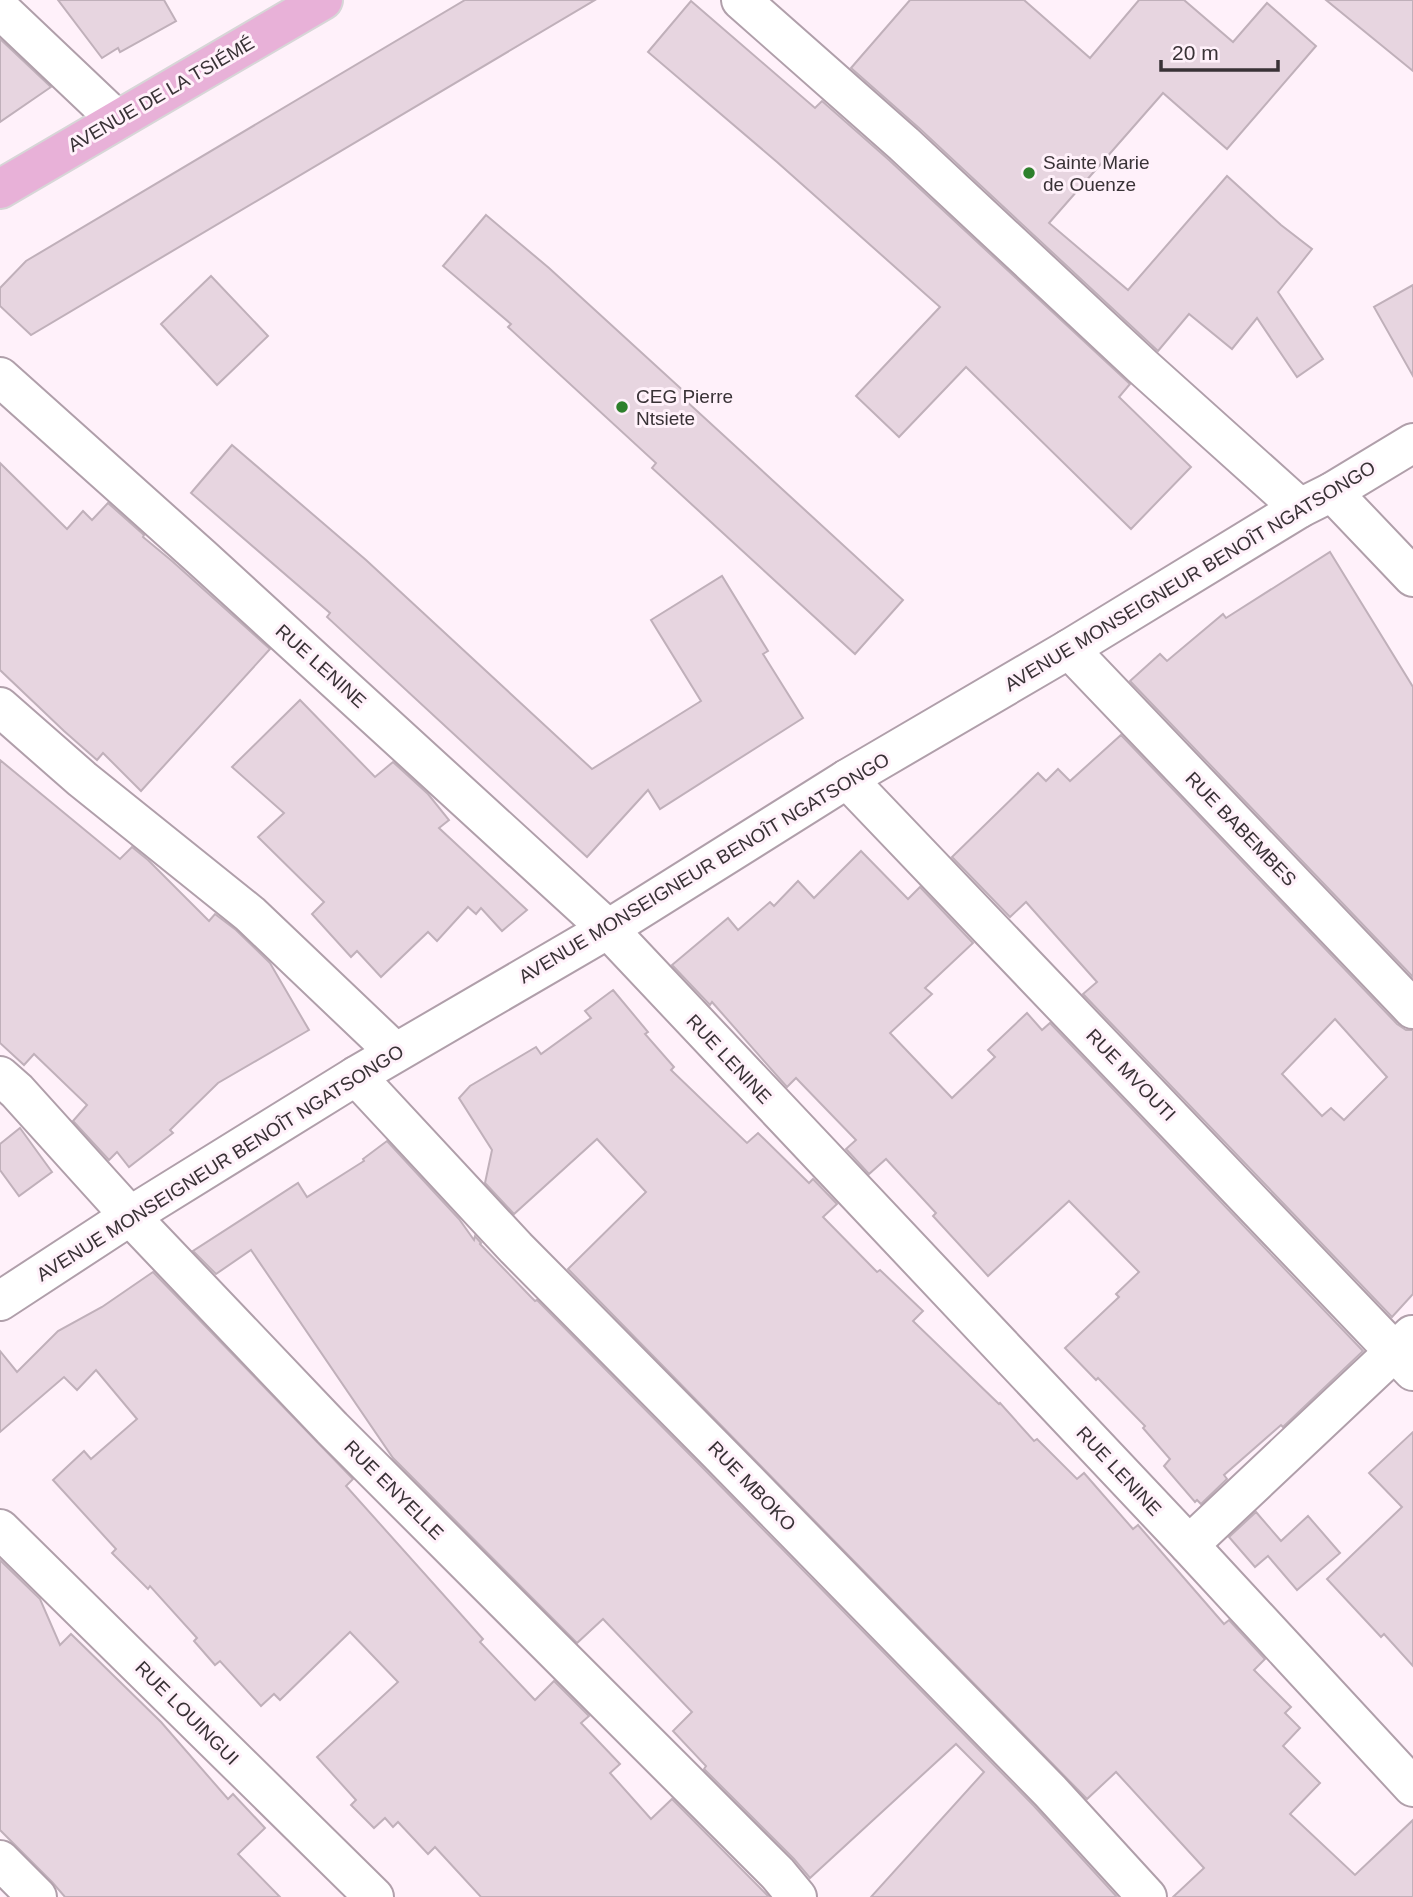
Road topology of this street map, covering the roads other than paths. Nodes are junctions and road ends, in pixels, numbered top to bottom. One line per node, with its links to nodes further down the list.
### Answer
1 (323, 0): 4 (main road, AVENUE DE LA TSIÉMÉ)
2 (741, 0): 8 (street)
3 (0, 9): 4 (street)
4 (117, 120): 5 (main road, AVENUE DE LA TSIÉMÉ)
5 (0, 189)
6 (0, 377): 13 (street, RUE LENINE)
7 (1413, 443): 8 (street, AVENUE MONSEIGNEUR BENOÎT NGATSONGO)
8 (1316, 500): 9 (street); 10 (street, AVENUE MONSEIGNEUR BENOÎT NGATSONGO)
9 (1413, 577)
10 (1069, 649): 12 (street, AVENUE MONSEIGNEUR BENOÎT NGATSONGO); 14 (street, RUE BABEMBES)
11 (0, 707): 15 (street)
12 (848, 779): 13 (street, AVENUE MONSEIGNEUR BENOÎT NGATSONGO); 20 (street, RUE MVOUTI)
13 (608, 929): 15 (street, AVENUE MONSEIGNEUR BENOÎT NGATSONGO); 22 (street, RUE LENINE)
14 (1413, 1009)
15 (395, 1052): 17 (street, AVENUE MONSEIGNEUR BENOÎT NGATSONGO)
16 (0, 1076): 18 (street, RUE ENYELLE)
17 (356, 1076): 18 (street, AVENUE MONSEIGNEUR BENOÎT NGATSONGO); 28 (street, RUE MBOKO)
18 (130, 1216): 19 (street, AVENUE MONSEIGNEUR BENOÎT NGATSONGO); 27 (street, RUE ENYELLE)
19 (0, 1301)
20 (1407, 1352): 22 (street)
21 (0, 1529): 26 (street, RUE LOUINGUI)
22 (1189, 1545): 23 (street, RUE LENINE)
23 (1413, 1787)
24 (0, 1860): 25 (street)
25 (37, 1897)
26 (374, 1897)
27 (797, 1897)
28 (1147, 1897)

